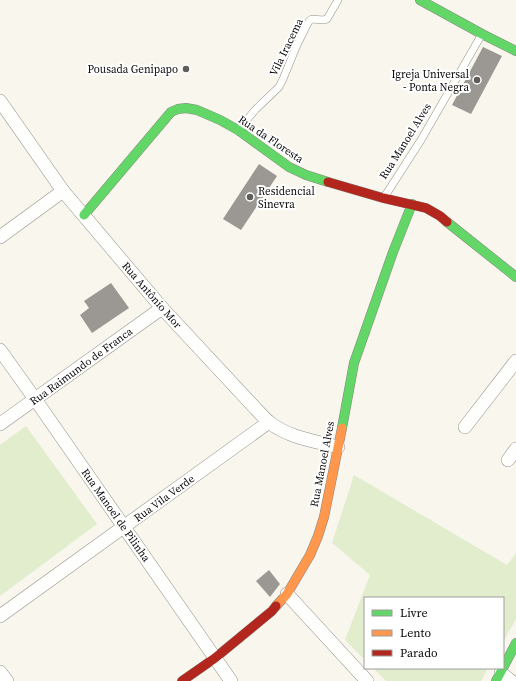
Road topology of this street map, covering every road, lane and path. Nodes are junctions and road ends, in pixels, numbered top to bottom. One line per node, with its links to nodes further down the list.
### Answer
1 (338, 0): 6 (lane, Vila Iracema)
2 (420, 0): 3 (street)
3 (482, 34): 4 (street); 8 (lane, Rua Manoel Alves)
4 (516, 51)
5 (0, 101): 7 (street, Rua Antônio Mor)
6 (238, 130): 8 (street, Rua da Floresta); 10 (street, Rua da Floresta)
7 (64, 190): 10 (street, Rua Antônio Mor); 11 (street)
8 (383, 198): 9 (street, Rua da Floresta)
9 (412, 204): 12 (street, Rua da Floresta); 20 (street, Rua Manoel Alves)
10 (84, 215): 13 (street, Rua Antônio Mor)
11 (0, 237)
12 (516, 277)
13 (162, 308): 16 (street, Rua Raimundo de Franca); 17 (street, Rua Antônio Mor)
14 (0, 350): 16 (street, Rua Manoel de Pilinha)
15 (516, 362): 19 (street)
16 (35, 398): 18 (street, Rua Raimundo de Franca); 23 (street, Rua Manoel de Pilinha)
17 (269, 422): 20 (street, Rua Antônio Mor); 23 (street, Rua Vila Verde)
18 (0, 424)
19 (465, 427)
20 (338, 448): 24 (street, Rua Manoel Alves)
21 (516, 449): 22 (street)
22 (508, 460)
23 (123, 527): 25 (street, Rua Vila Verde); 27 (street, Rua Manoel de Pilinha)
24 (287, 594): 27 (street, Rua Manoel Alves); 34 (street)
25 (0, 616)
26 (516, 643): 28 (street)
27 (215, 658): 32 (street, Rua Manoel Alves); 33 (street, Rua Manoel de Pilinha)
28 (504, 666)
29 (0, 672): 31 (street)
30 (498, 677): 35 (street)
31 (7, 681)
32 (182, 681)
33 (231, 681)
34 (367, 681)
35 (511, 681)

